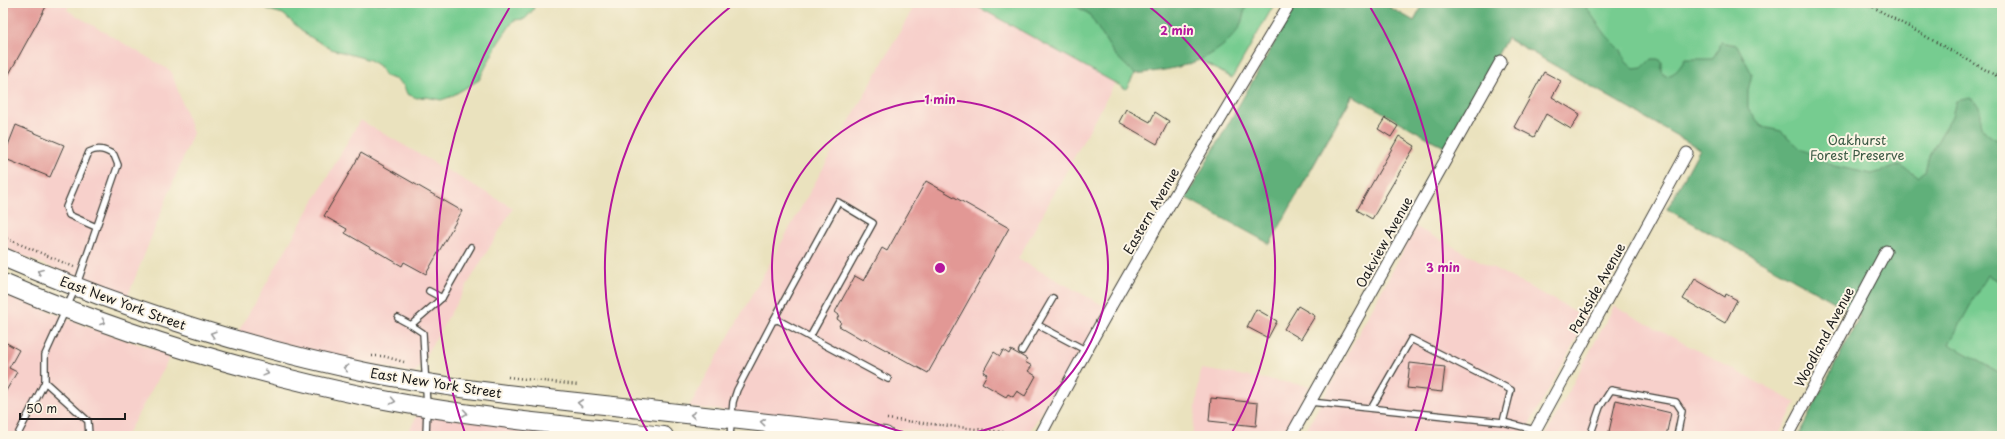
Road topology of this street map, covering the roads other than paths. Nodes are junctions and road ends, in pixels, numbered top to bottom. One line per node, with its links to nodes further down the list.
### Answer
1 (1290, 3): 19 (street, Eastern Avenue)
2 (1500, 61): 24 (street, Oakview Avenue)
3 (1687, 153): 29 (street, Parkside Avenue)
4 (96, 227): 4 (lane); 9 (lane)
5 (471, 247): 11 (lane)
6 (1886, 251): 39 (street, Woodland Avenue)
7 (3, 257): 9 (main road, East New York Street, one-way to 7)
8 (3, 283): 13 (main road, East New York Street)
9 (76, 287): 13 (lane); 23 (main road, East New York Street, one-way to 9)
10 (429, 291): 11 (lane)
11 (442, 298): 16 (lane)
12 (1053, 298): 17 (lane)
13 (66, 309): 22 (lane); 25 (main road, East New York Street, one-way to 25)
14 (398, 318): 16 (lane)
15 (773, 321): 18 (lane); 18 (lane); 28 (lane)
16 (411, 325): 23 (lane)
17 (1038, 325): 19 (lane); 20 (lane)
18 (810, 336): 21 (lane)
19 (1087, 350): 35 (street, Eastern Avenue)
20 (1022, 351)
21 (888, 379)
22 (45, 382): 30 (lane); 31 (lane)
23 (426, 382): 25 (lane); 28 (main road, East New York Street, one-way to 23)
24 (1310, 402): 26 (lane); 36 (street, Oakview Avenue)
25 (427, 407): 32 (lane); 33 (main road, East New York Street, one-way to 33)
26 (1372, 407): 27 (lane); 27 (lane)
27 (1503, 422): 29 (lane)
28 (731, 428): 34 (main road, East New York Street, one-way to 28)
29 (1534, 433)
30 (17, 436)
31 (89, 436)
32 (426, 436)
33 (664, 436)
34 (885, 436)
35 (1040, 436)
36 (1291, 436)
37 (1590, 436): 38 (lane)
38 (1677, 436)
39 (1787, 436)

